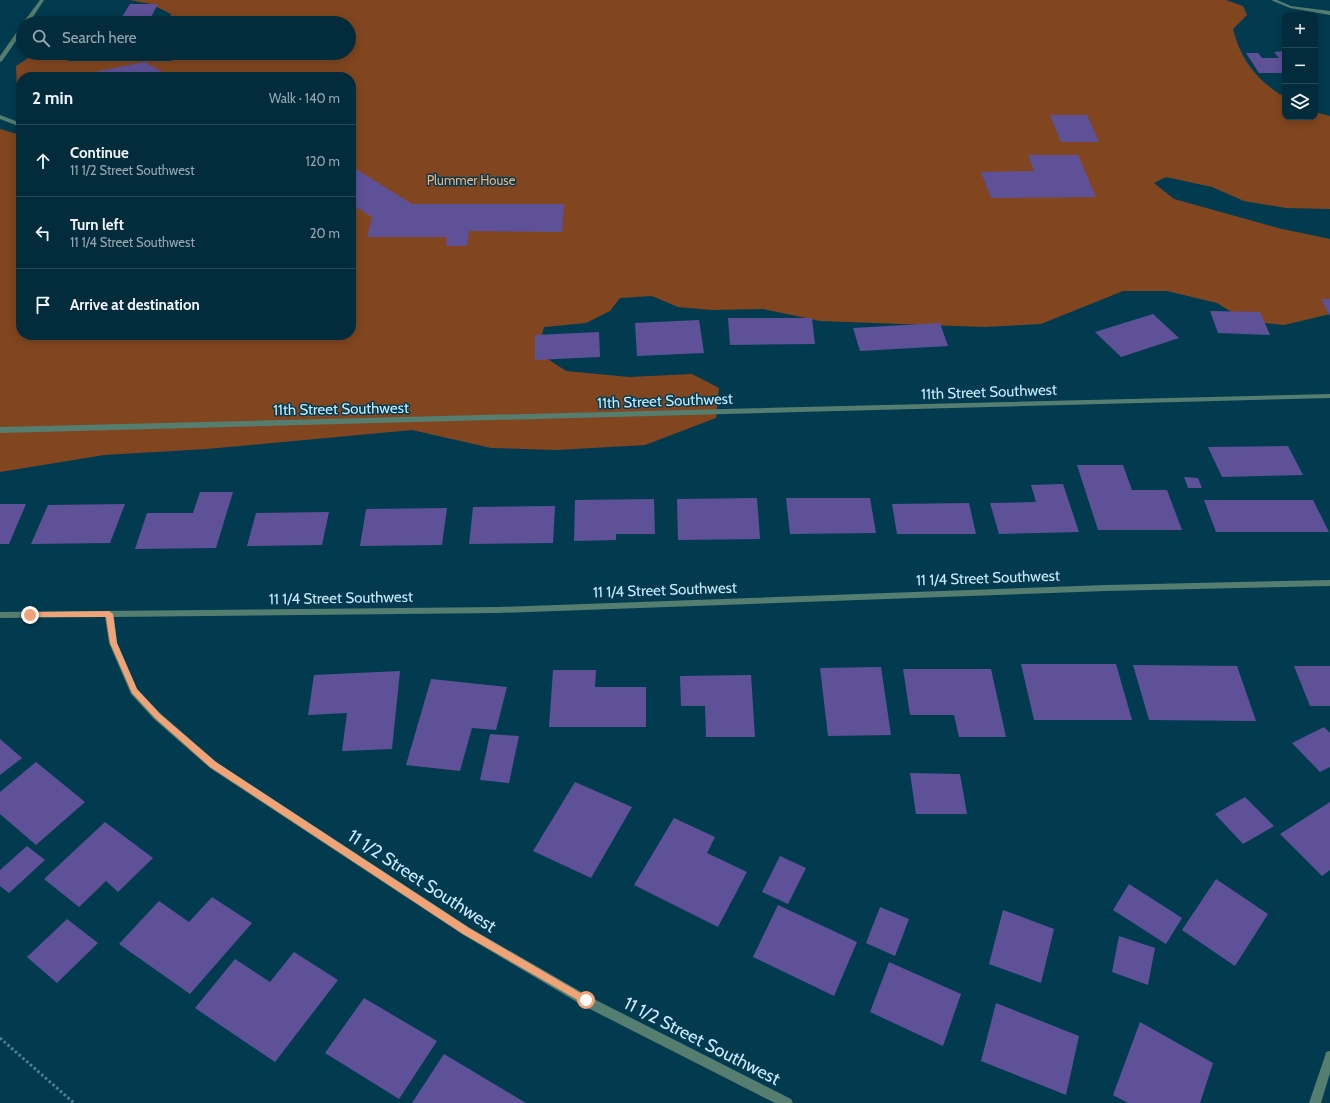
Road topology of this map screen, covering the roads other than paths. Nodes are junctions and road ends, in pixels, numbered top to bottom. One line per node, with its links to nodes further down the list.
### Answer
1 (42, 0): 4 (street)
2 (1273, 0): 3 (street)
3 (1330, 13)
4 (31, 16)
5 (16, 37): 6 (street)
6 (0, 60)
7 (0, 118): 8 (street)
8 (16, 123)
9 (1330, 396): 10 (street, 11th Street Southwest)
10 (0, 430)
11 (1330, 583): 12 (street, 11 1/4 Street Southwest)
12 (109, 614): 13 (street, 11 1/4 Street Southwest); 15 (street, 11 1/2 Street Southwest)
13 (0, 615)
14 (1330, 1056): 16 (street)
15 (786, 1103)
16 (1315, 1103)

